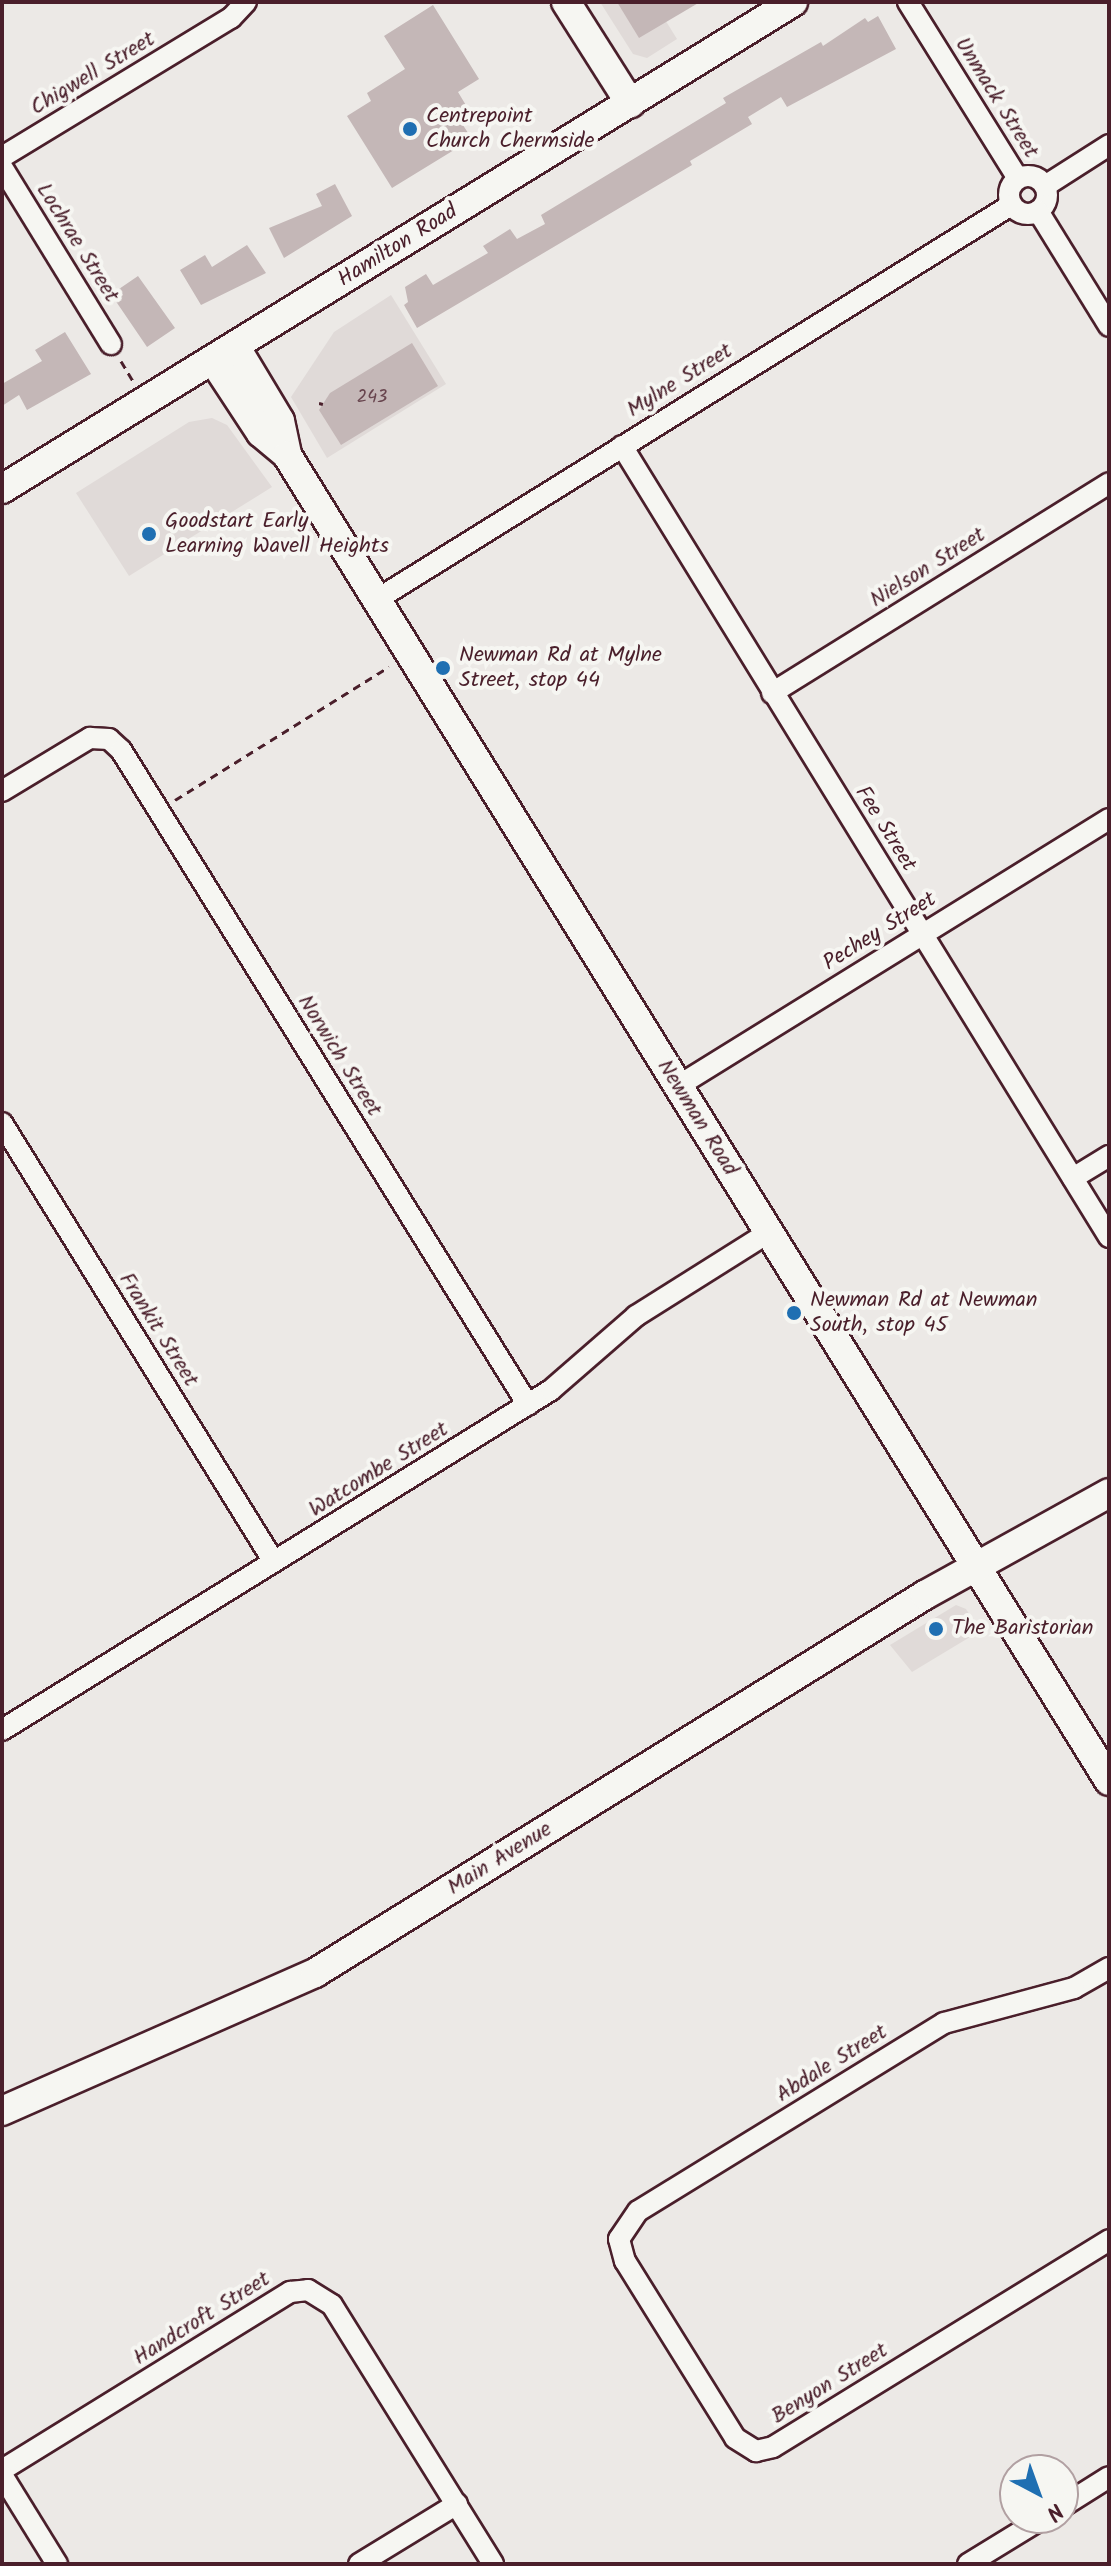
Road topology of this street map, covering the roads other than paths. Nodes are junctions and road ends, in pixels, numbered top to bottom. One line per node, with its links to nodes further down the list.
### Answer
1 (246, 2): 7 (street, Chigwell Street)
2 (566, 2): 5 (main road)
3 (793, 2): 5 (main road, Hamilton Road)
4 (908, 2): 9 (street, Unmack Street)
5 (630, 103): 15 (main road, Hamilton Road)
6 (1109, 145): 10 (street)
7 (2, 157)
8 (2, 167): 14 (street, Lochrae Street)
9 (1018, 179): 10 (street); 11 (street)
10 (1045, 186): 12 (street)
11 (1011, 205): 12 (street); 16 (street, Mylne Street)
12 (1038, 211): 13 (street)
13 (1109, 326)
14 (111, 344)
15 (224, 353): 18 (main road, Hamilton Road); 19 (main road, Newman Road)
16 (622, 446): 19 (street, Mylne Street); 20 (street, Fee Street)
17 (1109, 483): 20 (street, Nielson Street)
18 (2, 489)
19 (376, 600): 24 (main road, Newman Road)
20 (772, 693): 23 (street, Fee Street)
21 (2, 791): 30 (street, Norwich Street)
22 (1109, 819): 23 (street, Pechey Street)
23 (922, 934): 24 (street, Pechey Street); 27 (street, Fee Street)
24 (678, 1086): 28 (main road, Newman Road)
25 (2, 1123): 32 (street, Frankit Street)
26 (1109, 1156): 27 (street)
27 (1073, 1178): 29 (street, Fee Street)
28 (768, 1233): 30 (street, Watcombe Street); 33 (main road, Newman Road)
29 (1109, 1237)
30 (528, 1405): 32 (street, Watcombe Street)
31 (1109, 1493): 33 (main road, Main Avenue)
32 (274, 1562): 34 (street, Watcombe Street)
33 (977, 1568): 35 (main road, Newman Road); 37 (main road, Main Avenue)
34 (2, 1730)
35 (1109, 1781)
36 (1109, 1968): 38 (street, Abdale Street)
37 (2, 2111)
38 (610, 2232): 39 (street, Benyon Street)
39 (1109, 2240)
40 (2, 2472): 43 (street, Handcroft Street); 45 (street)
41 (1109, 2477): 42 (street)
42 (1079, 2496)
43 (457, 2504): 46 (street); 47 (street, Handcroft Street)
44 (1017, 2534): 48 (street)
45 (57, 2564)
46 (359, 2564)
47 (493, 2564)
48 (968, 2564)

